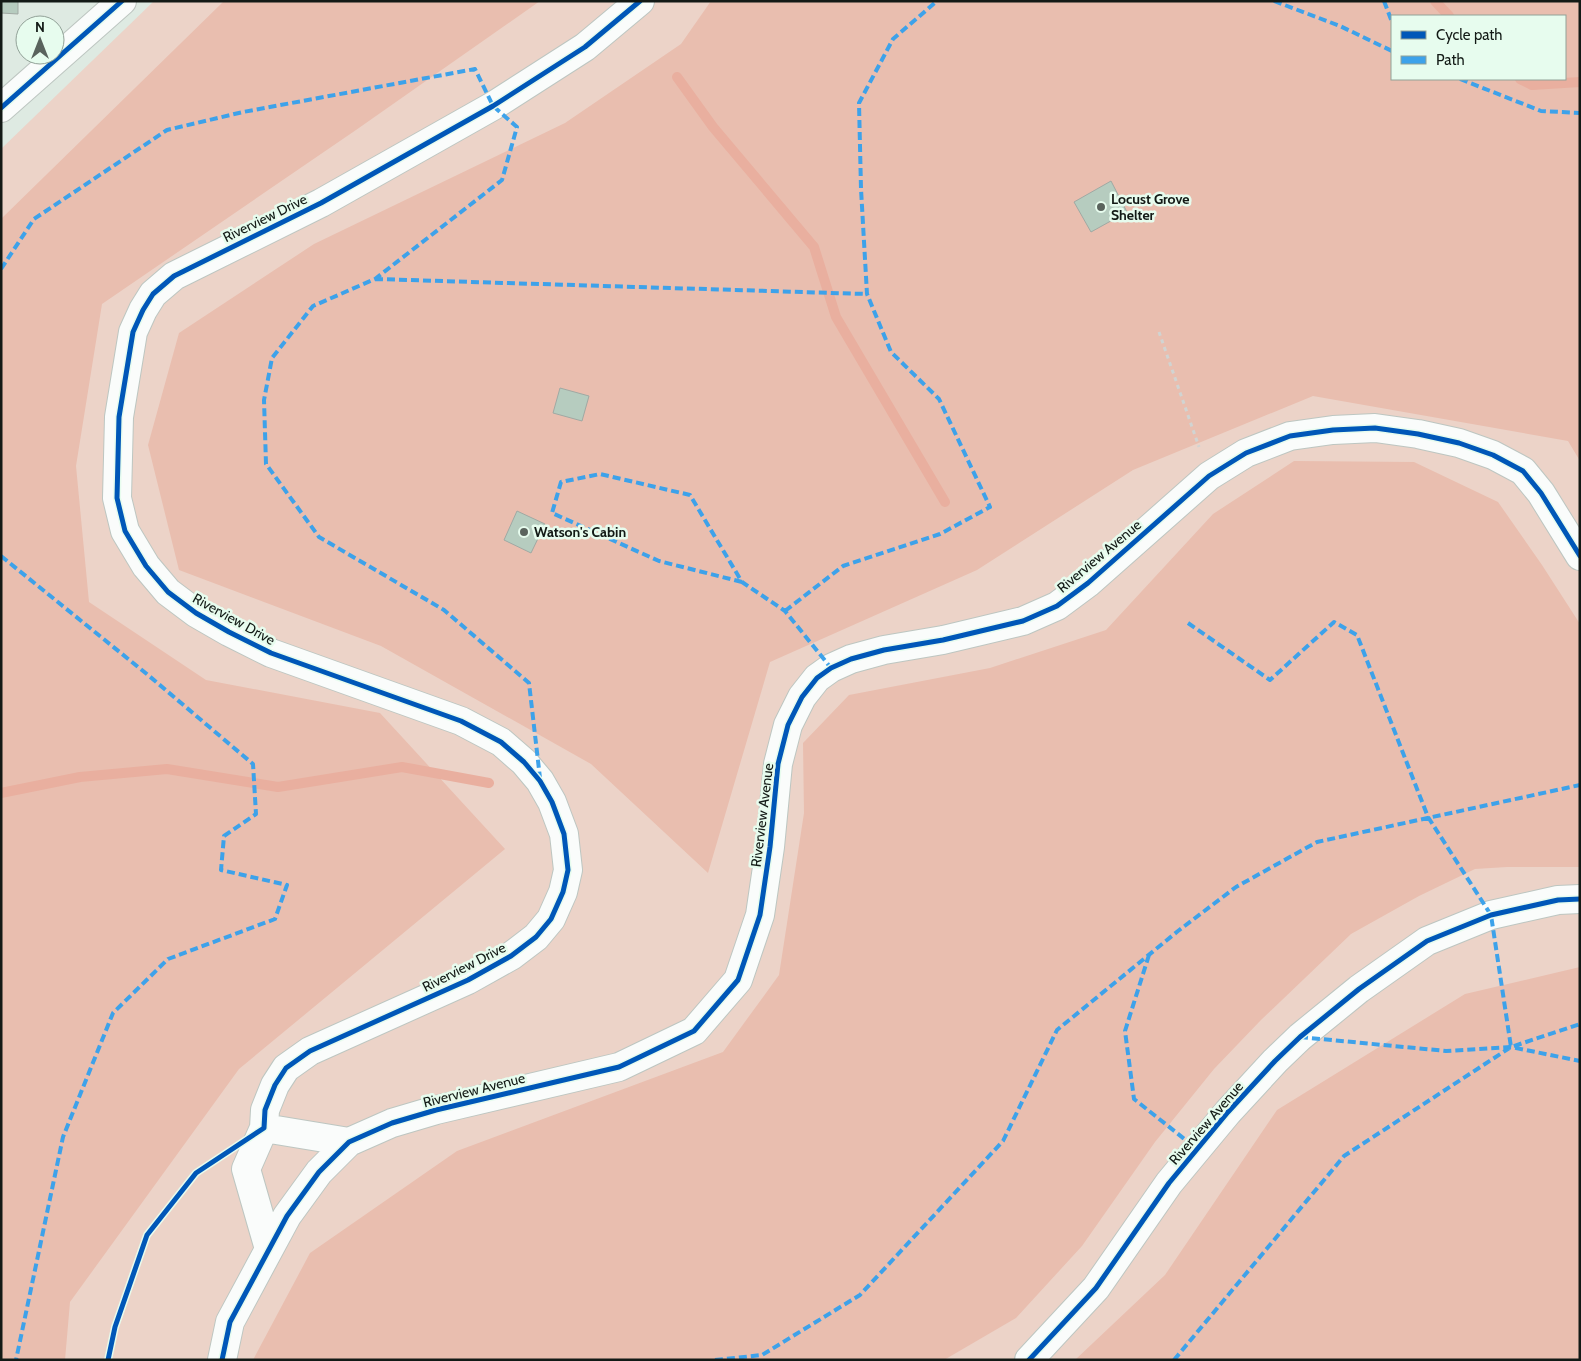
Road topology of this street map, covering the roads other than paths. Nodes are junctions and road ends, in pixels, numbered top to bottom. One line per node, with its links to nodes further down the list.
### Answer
1 (122, 1): 3 (street)
2 (640, 1): 6 (street, Riverview Drive)
3 (1, 108)
4 (1580, 556): 7 (street, Riverview Avenue)
5 (1580, 899): 10 (street, Riverview Avenue)
6 (264, 1128): 7 (street); 8 (street)
7 (349, 1142): 8 (street, Riverview Avenue)
8 (269, 1249): 9 (street, Riverview Avenue)
9 (222, 1360)
10 (1029, 1360)

